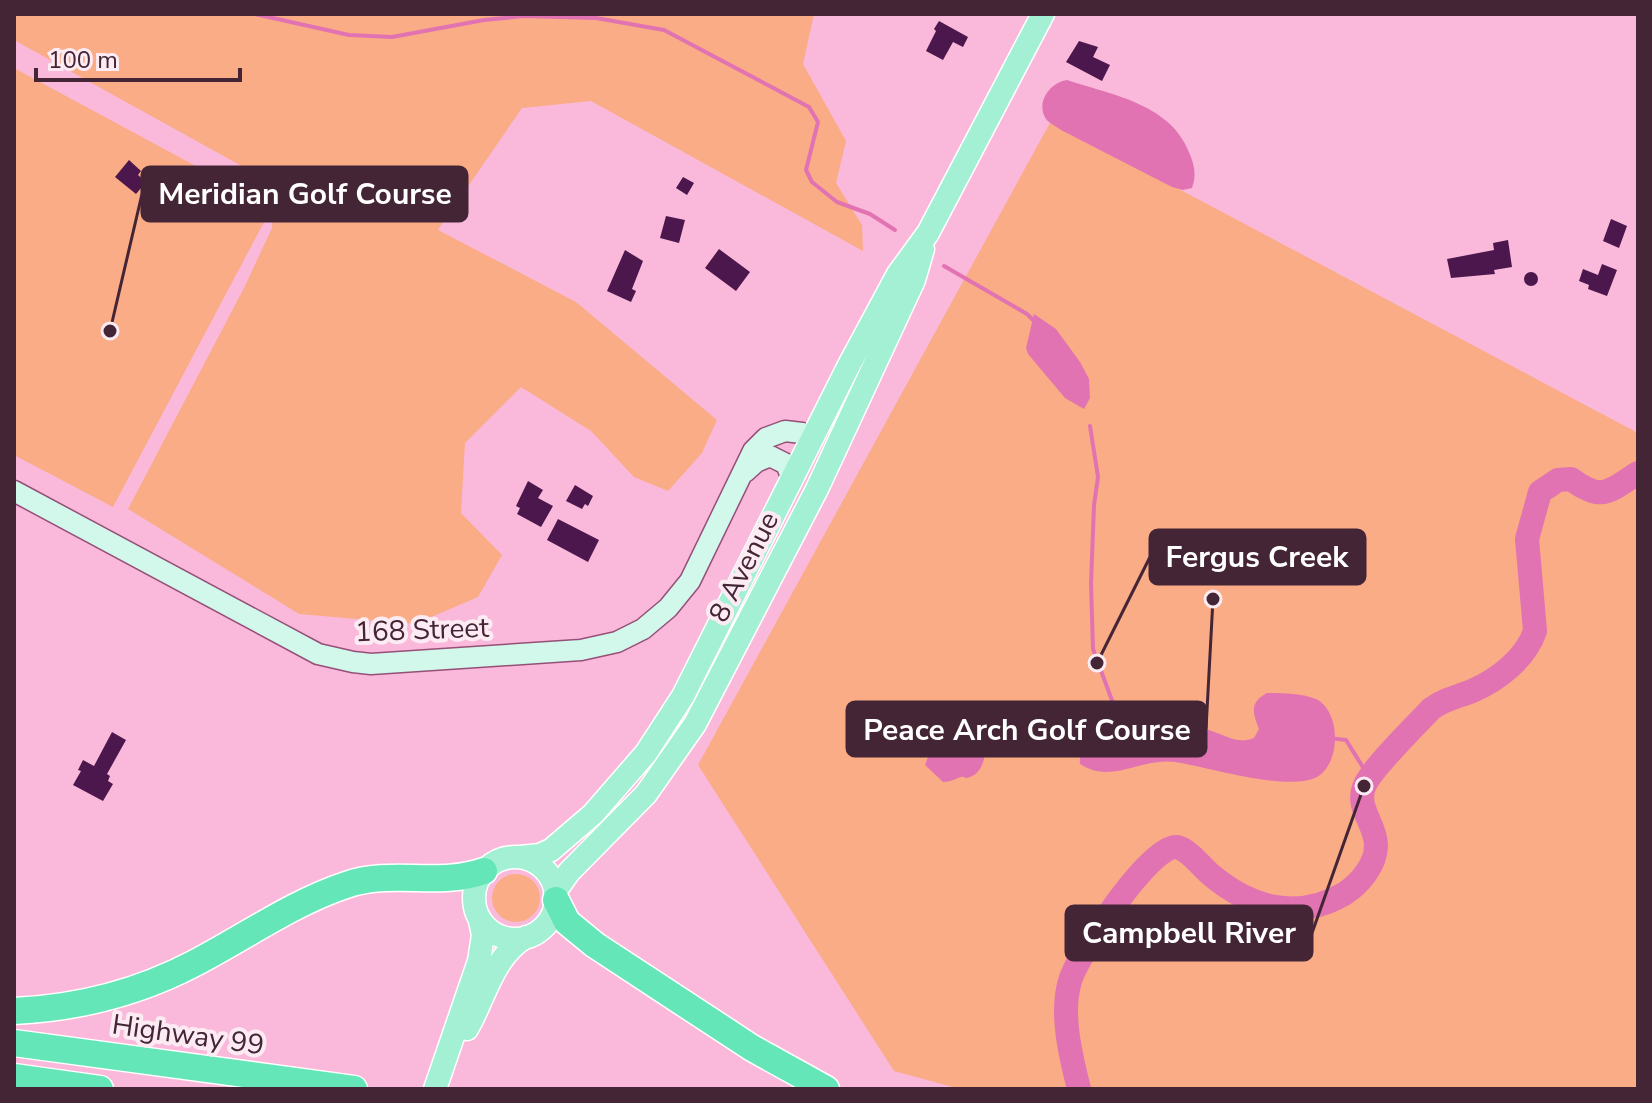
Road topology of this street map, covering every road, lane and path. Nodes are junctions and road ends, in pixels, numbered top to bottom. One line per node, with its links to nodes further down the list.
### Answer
1 (1043, 14): 2 (main road, 8 Avenue)
2 (928, 233): 3 (main road, 8 Avenue); 7 (main road, 8 Avenue)
3 (812, 438): 4 (main road, 8 Avenue); 5 (main road, 168 Street); 7 (main road)
4 (792, 479): 5 (main road, 168 Street); 8 (main road, 8 Avenue)
5 (736, 481): 6 (main road, 168 Street)
6 (14, 491)
7 (715, 687): 10 (main road, 8 Avenue)
8 (520, 857): 9 (main road); 10 (main road)
9 (484, 871): 11 (main road); 13 (highway)
10 (556, 896): 12 (main road); 19 (highway)
11 (480, 921): 12 (main road); 16 (main road)
12 (526, 937): 16 (main road)
13 (14, 1011)
14 (14, 1043): 18 (highway, Highway 99)
15 (14, 1077): 17 (highway)
16 (438, 1082)
17 (100, 1089)
18 (354, 1089)
19 (826, 1089)

